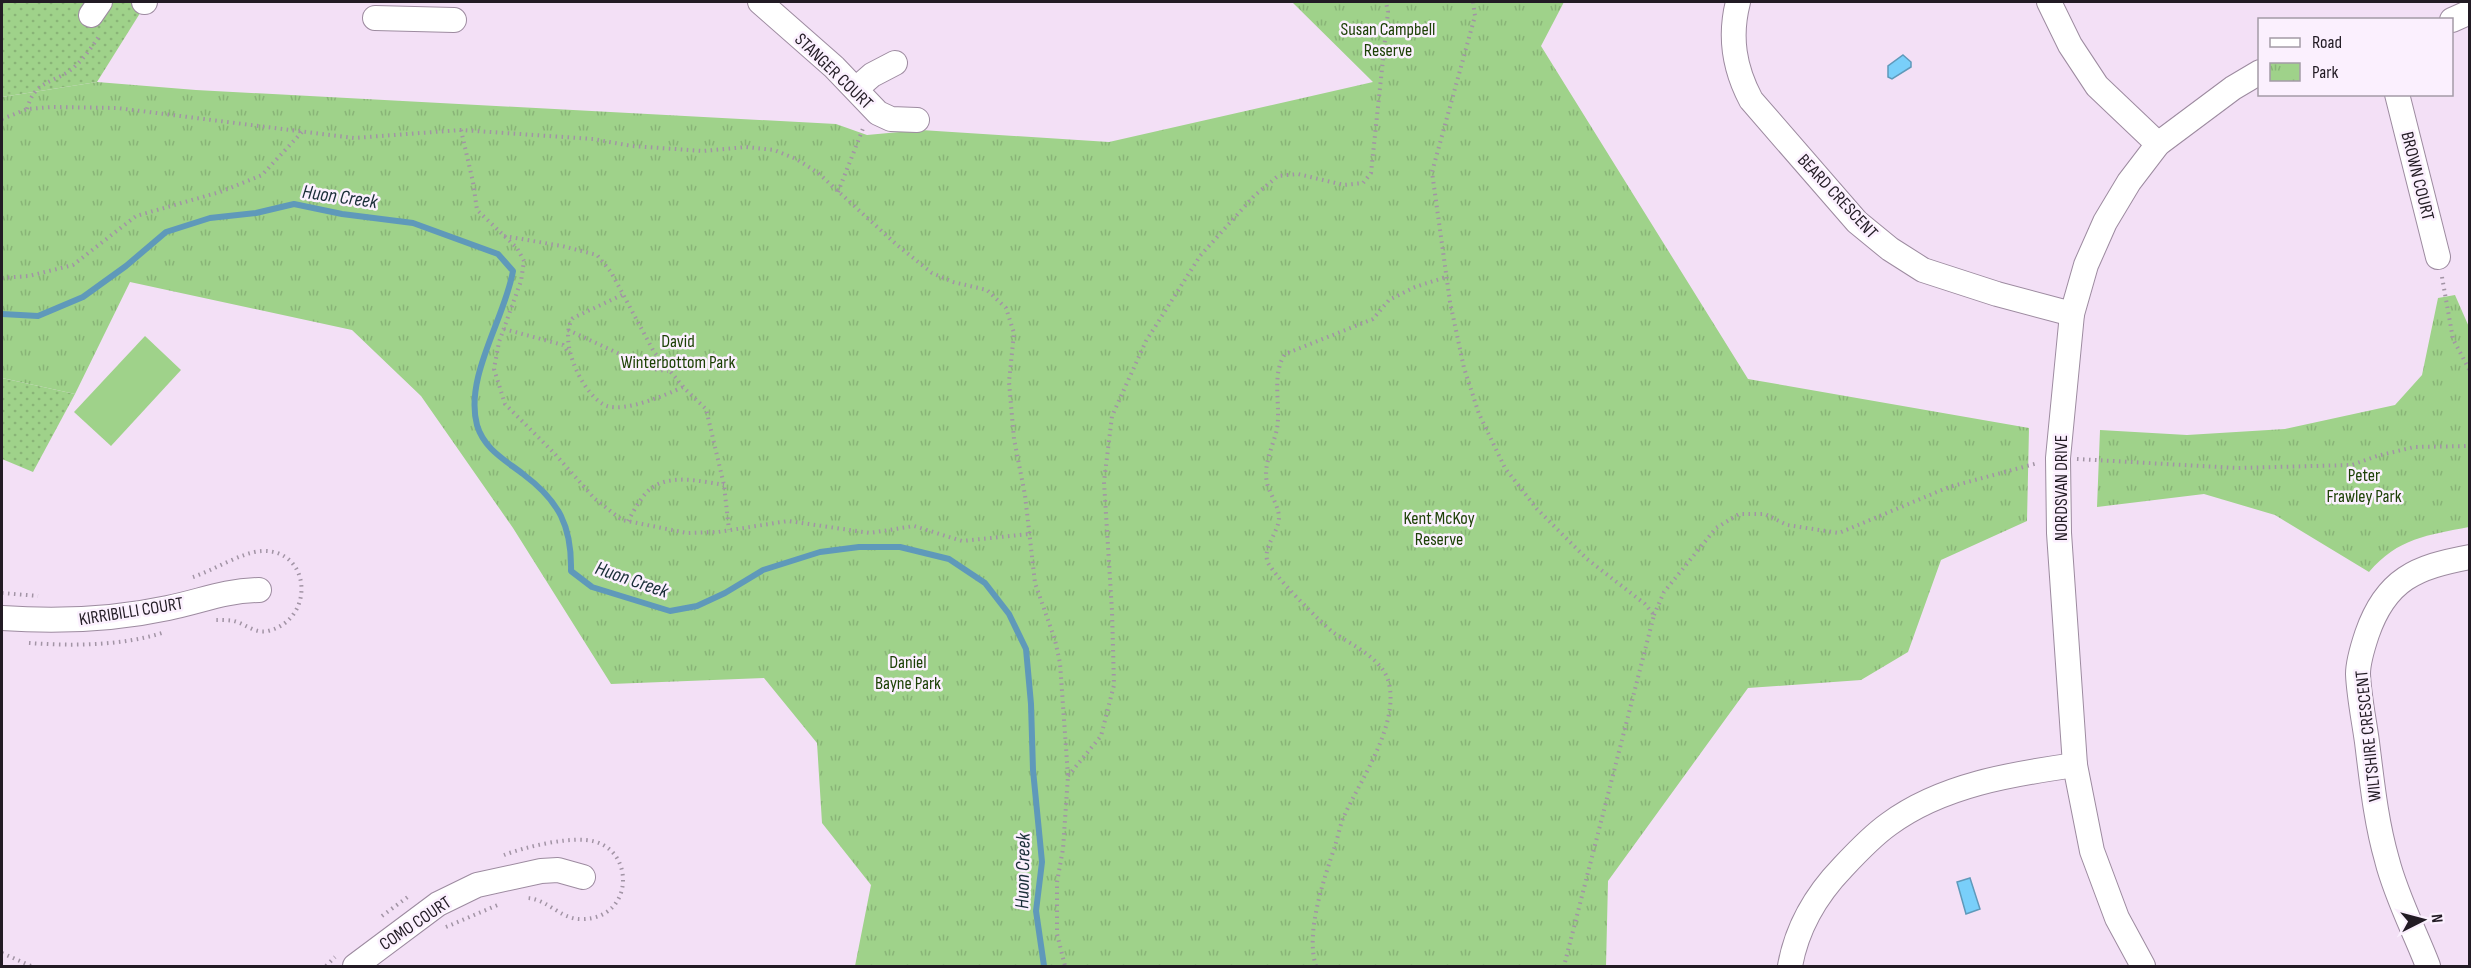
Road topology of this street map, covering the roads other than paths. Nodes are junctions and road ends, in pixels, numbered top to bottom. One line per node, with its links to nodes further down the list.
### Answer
1 (760, 2): 12 (street, STANGER COURT)
2 (1738, 2): 16 (street, BEARD CRESCENT)
3 (2049, 2): 14 (street)
4 (421, 10): 6 (street); 8 (street)
5 (2469, 12): 7 (street)
6 (375, 18)
7 (2453, 19)
8 (454, 20)
9 (895, 63): 12 (street)
10 (2258, 73): 14 (street, NORDSVAN DRIVE)
11 (2398, 96): 15 (street, BROWN COURT)
12 (864, 98): 13 (street, STANGER COURT)
13 (917, 120)
14 (2158, 144): 16 (street, NORDSVAN DRIVE)
15 (2438, 257)
16 (2072, 314): 20 (street, NORDSVAN DRIVE)
17 (2469, 557): 25 (street, WILTSHIRE CRESCENT)
18 (259, 590): 19 (street, KIRRIBILLI COURT)
19 (2, 618)
20 (2075, 765): 23 (street); 24 (street, NORDSVAN DRIVE)
21 (584, 877): 22 (street, COMO COURT)
22 (355, 966)
23 (1790, 966)
24 (2143, 966)
25 (2428, 966)

